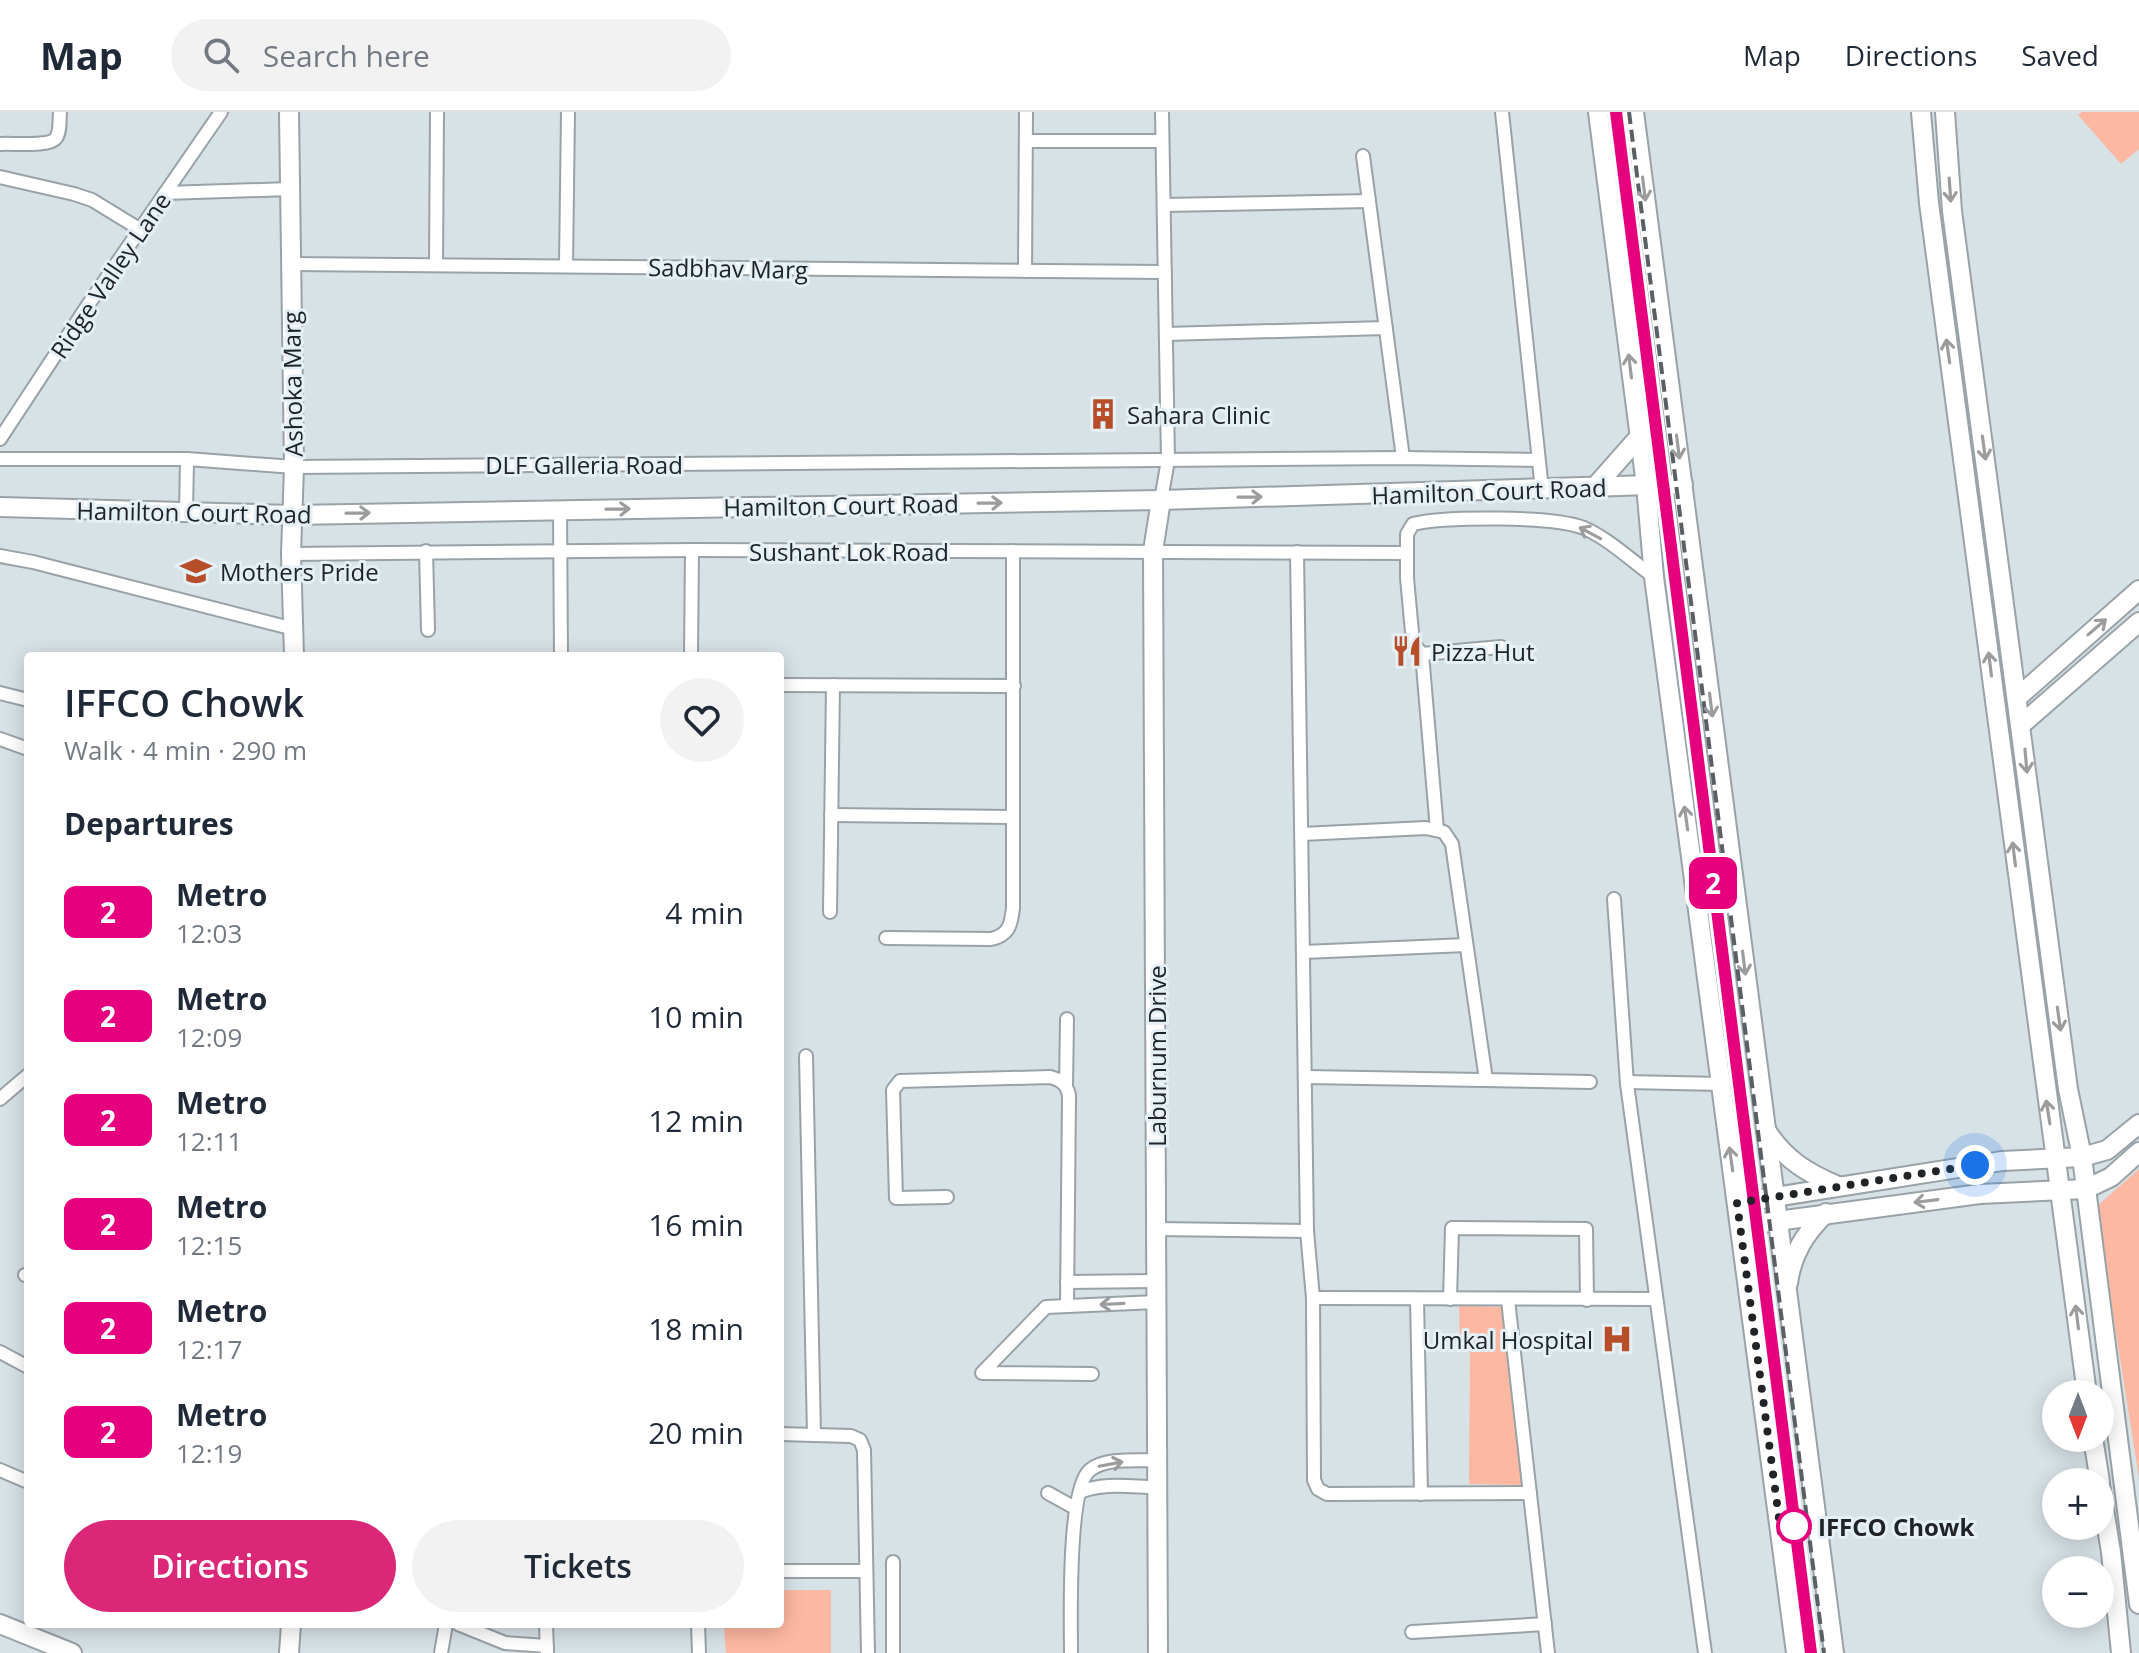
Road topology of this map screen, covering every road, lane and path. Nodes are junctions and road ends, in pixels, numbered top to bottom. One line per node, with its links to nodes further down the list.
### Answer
1 (60, 112): 15 (street)
2 (221, 112): 19 (street, Ridge Valley Lane)
3 (289, 112): 18 (street, Ashoka Marg)
4 (437, 112): 24 (street)
5 (568, 112): 25 (street)
6 (1026, 112): 13 (street)
7 (1162, 112): 14 (street, Laburnum Drive)
8 (1502, 112): 36 (street)
9 (1598, 112): 30 (street, one-way to 9)
10 (1634, 112): 38 (street, one-way to 38)
11 (1921, 112): 98 (street, one-way to 11)
12 (1945, 112): 70 (street, one-way to 70)
13 (1026, 141): 14 (street); 26 (street)
14 (1162, 141): 21 (street, Laburnum Drive)
15 (0, 144)
16 (1363, 156): 20 (street)
17 (0, 177): 22 (street)
18 (290, 189): 19 (street); 23 (street, Ashoka Marg)
19 (165, 193): 22 (street, Ridge Valley Lane)
20 (1369, 201): 21 (street); 28 (street)
21 (1164, 205): 27 (street, Laburnum Drive)
22 (141, 230): 31 (street, Ridge Valley Lane)
23 (290, 264): 24 (street, Sadbhav Marg); 37 (street, Ashoka Marg)
24 (436, 265): 25 (street, Sadbhav Marg)
25 (566, 266): 26 (street, Sadbhav Marg)
26 (1025, 271): 27 (street, Sadbhav Marg)
27 (1165, 272): 29 (street, Laburnum Drive)
28 (1386, 328): 29 (street); 32 (street)
29 (1166, 334): 35 (street, Laburnum Drive)
30 (1639, 437): 39 (street); 40 (street)
31 (0, 439)
32 (1403, 458): 35 (street, DLF Galleria Road); 36 (street, DLF Galleria Road)
33 (0, 459): 34 (street, DLF Galleria Road)
34 (187, 459): 37 (street, DLF Galleria Road); 45 (street)
35 (1168, 460): 37 (street, DLF Galleria Road); 42 (street, Laburnum Drive)
36 (1538, 460): 41 (street)
37 (294, 467): 46 (street, Ashoka Marg)
38 (1683, 484): 39 (street, Hamilton Court Road); 95 (street, one-way to 95)
39 (1646, 485): 40 (street, Hamilton Court Road); 56 (street)
40 (1594, 488): 41 (street, Hamilton Court Road)
41 (1542, 490): 42 (street, Hamilton Court Road, one-way to 41)
42 (1161, 500): 44 (street, Hamilton Court Road, one-way to 42); 50 (street, Laburnum Drive)
43 (0, 507): 45 (street, Hamilton Court Road)
44 (560, 510): 46 (street, Hamilton Court Road, one-way to 44); 51 (street)
45 (186, 513): 46 (street, Hamilton Court Road)
46 (293, 515): 54 (street, Ashoka Marg)
47 (692, 550): 49 (street, Sushant Lok Road); 51 (street, Sushant Lok Road); 64 (street)
48 (426, 551): 51 (street, Sushant Lok Road); 54 (street, Sushant Lok Road); 60 (street)
49 (1013, 551): 50 (street, Sushant Lok Road); 68 (street)
50 (1153, 551): 52 (street, Sushant Lok Road); 108 (street, Laburnum Drive)
51 (561, 552): 63 (street)
52 (1297, 552): 53 (street, Sushant Lok Road); 78 (street)
53 (1406, 553): 56 (street, one-way to 53); 65 (street)
54 (291, 554): 59 (street, Ashoka Marg)
55 (0, 556): 59 (street)
56 (1654, 577): 91 (street, one-way to 56)
57 (2139, 590): 70 (street, one-way to 57)
58 (2139, 622): 72 (street)
59 (294, 629): 62 (street, Ashoka Marg)
60 (428, 630)
61 (1501, 647): 65 (street)
62 (294, 652)
63 (561, 652)
64 (691, 652)
65 (1422, 654): 77 (street)
66 (784, 685): 67 (street)
67 (833, 685): 68 (street); 75 (street)
68 (1014, 686): 76 (street)
69 (0, 693): 71 (street)
70 (2018, 697): 72 (street)
71 (24, 699)
72 (2022, 724): 97 (street, one-way to 97)
73 (0, 739): 74 (street)
74 (24, 748)
75 (831, 815): 76 (street); 80 (street)
76 (1013, 817): 81 (street)
77 (1437, 830): 78 (street); 82 (street)
78 (1302, 834): 83 (street)
79 (1614, 899): 90 (street)
80 (830, 912)
81 (886, 938)
82 (1466, 945): 83 (street); 88 (street)
83 (1304, 952): 86 (street)
84 (1067, 1019): 92 (street)
85 (806, 1056): 126 (street)
86 (1306, 1077): 88 (street); 109 (street)
87 (24, 1078): 93 (street)
88 (1486, 1080): 89 (street)
89 (1590, 1082)
90 (1627, 1082): 91 (street); 116 (street)
91 (1721, 1084): 104 (street, one-way to 91)
92 (1066, 1086): 102 (street); 111 (street)
93 (0, 1099)
94 (2139, 1124): 97 (street)
95 (1765, 1128): 99 (street); 103 (street)
96 (2139, 1152): 101 (street)
97 (2082, 1157): 98 (street); 101 (street)
98 (2055, 1159): 99 (street); 100 (street)
99 (1838, 1186): 103 (street)
100 (2059, 1189): 101 (street); 105 (street, one-way to 105); 124 (street, one-way to 100)
101 (2086, 1189): 140 (street)
102 (947, 1197)
103 (1774, 1198): 104 (street); 106 (street)
104 (1737, 1203): 107 (street)
105 (1826, 1213): 106 (street); 112 (street)
106 (1777, 1222): 107 (street); 112 (street)
107 (1740, 1226): 160 (street)
108 (1156, 1229): 109 (street); 110 (street, Laburnum Drive)
109 (1307, 1231): 113 (street)
110 (1156, 1281): 111 (street); 119 (street, Laburnum Drive)
111 (1067, 1282): 120 (street)
112 (1786, 1297): 161 (street)
113 (1313, 1298): 114 (street); 134 (street)
114 (1417, 1299): 115 (street); 134 (street)
115 (1450, 1299): 117 (street); 118 (street)
116 (1656, 1299): 118 (street); 159 (street)
117 (1508, 1300): 118 (street); 133 (street)
118 (1587, 1300)
119 (1156, 1302): 120 (street, one-way to 120); 127 (street, Laburnum Drive)
120 (1067, 1306): 123 (street)
121 (0, 1352): 122 (street)
122 (24, 1365)
123 (1092, 1374)
124 (2085, 1380)
125 (784, 1434): 126 (street)
126 (814, 1435): 139 (street)
127 (1157, 1460): 130 (street, Laburnum Drive); 131 (street, one-way to 127)
128 (0, 1470): 129 (street)
129 (24, 1480)
130 (1157, 1487): 131 (street); 157 (street, Laburnum Drive)
131 (1080, 1492): 135 (street)
132 (1048, 1493): 135 (street)
133 (1530, 1493): 134 (street); 142 (street)
134 (1421, 1494)
135 (1075, 1508): 156 (street)
136 (2109, 1540): 162 (street)
137 (893, 1562): 155 (street)
138 (784, 1571): 139 (street)
139 (866, 1571): 154 (street)
140 (2139, 1604)
141 (0, 1624): 150 (street)
142 (1545, 1624): 148 (street); 158 (street)
143 (291, 1628): 151 (street)
144 (445, 1628): 152 (street)
145 (468, 1628): 149 (street)
146 (546, 1628): 149 (street)
147 (698, 1628): 153 (street)
148 (1412, 1632)
149 (547, 1649)
150 (72, 1653)
151 (289, 1653)
152 (441, 1653)
153 (699, 1653)
154 (868, 1653)
155 (893, 1653)
156 (1071, 1653)
157 (1158, 1653)
158 (1548, 1653)
159 (1705, 1653)
160 (1796, 1653)
161 (1834, 1653)
162 (2121, 1653)

